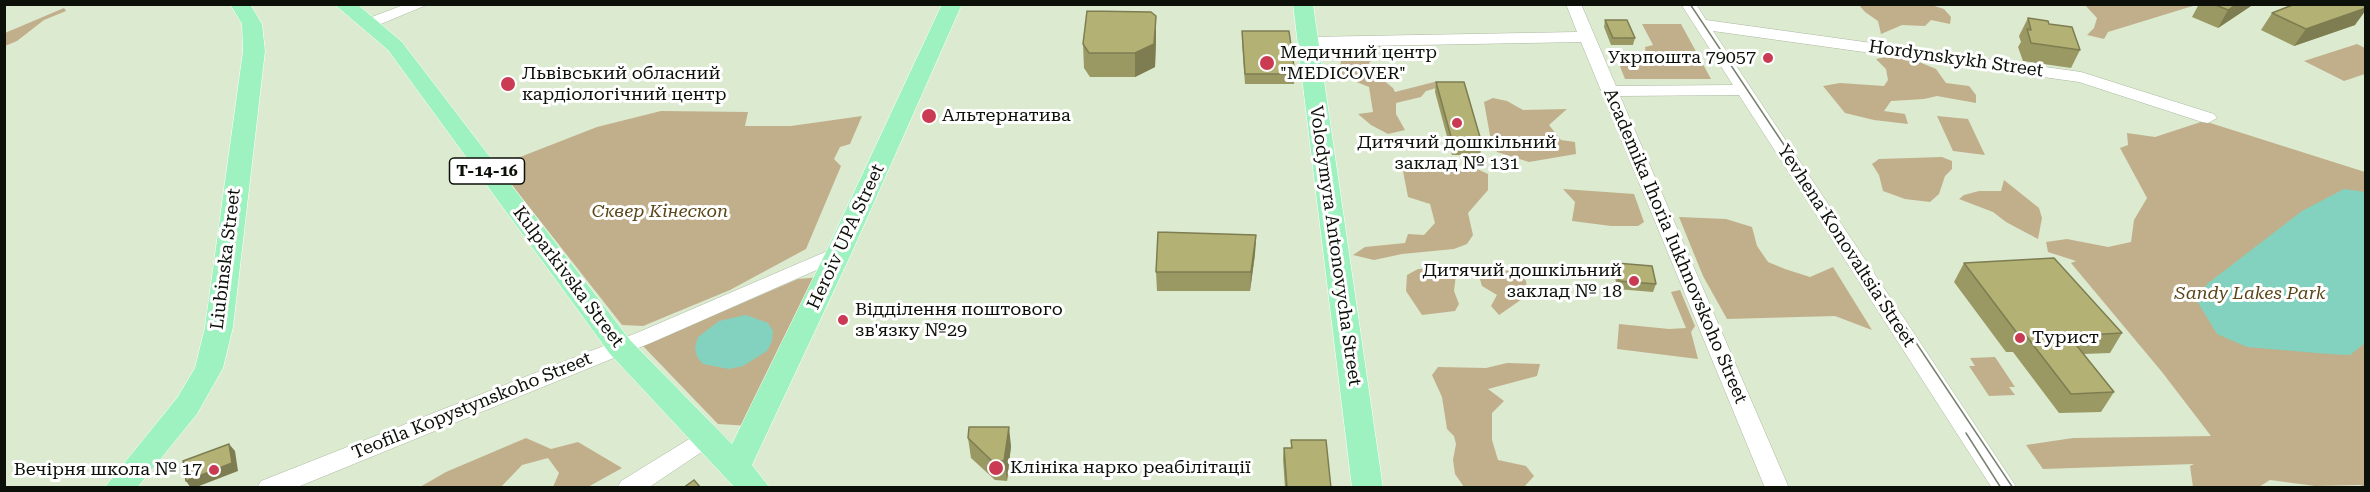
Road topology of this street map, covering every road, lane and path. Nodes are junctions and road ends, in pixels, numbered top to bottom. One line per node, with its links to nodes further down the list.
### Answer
1 (240, 4): 19 (main road, Liubinska Street)
2 (345, 4): 8 (main road, Kulparkivska Street / Т-14-16)
3 (422, 4): 8 (street)
4 (951, 4): 15 (main road, Heroiv UPA Street)
5 (1304, 4): 11 (main road, Volodymyra Antonovycha Street)
6 (1573, 4): 10 (street, Academika Ihoria Iukhnovskoho Street)
7 (1688, 4): 9 (street, Yevhena Konovaltsia Street)
8 (370, 23): 16 (main road, Kulparkivska Street / Т-14-16)
9 (1700, 24): 12 (street, Yevhena Konovaltsia Street); 14 (street, Hordynskykh Street)
10 (1587, 37): 11 (street); 13 (street, Academika Ihoria Iukhnovskoho Street)
11 (1309, 42): 22 (main road, Volodymyra Antonovycha Street)
12 (1743, 90): 13 (street); 24 (street, Yevhena Konovaltsia Street)
13 (1609, 91): 23 (street, Academika Ihoria Iukhnovskoho Street)
14 (2208, 118)
15 (839, 252): 16 (street, Teofila Kopystynskoho Street); 18 (main road, Heroiv UPA Street)
16 (620, 346): 17 (main road, Kulparkivska Street / Т-14-16); 20 (street, Teofila Kopystynskoho Street)
17 (707, 437): 18 (main road, Kulparkivska Street / Т-14-16); 21 (street)
18 (746, 477)
19 (119, 488)
20 (269, 488)
21 (629, 488)
22 (1368, 488)
23 (1777, 488)
24 (2005, 488)

